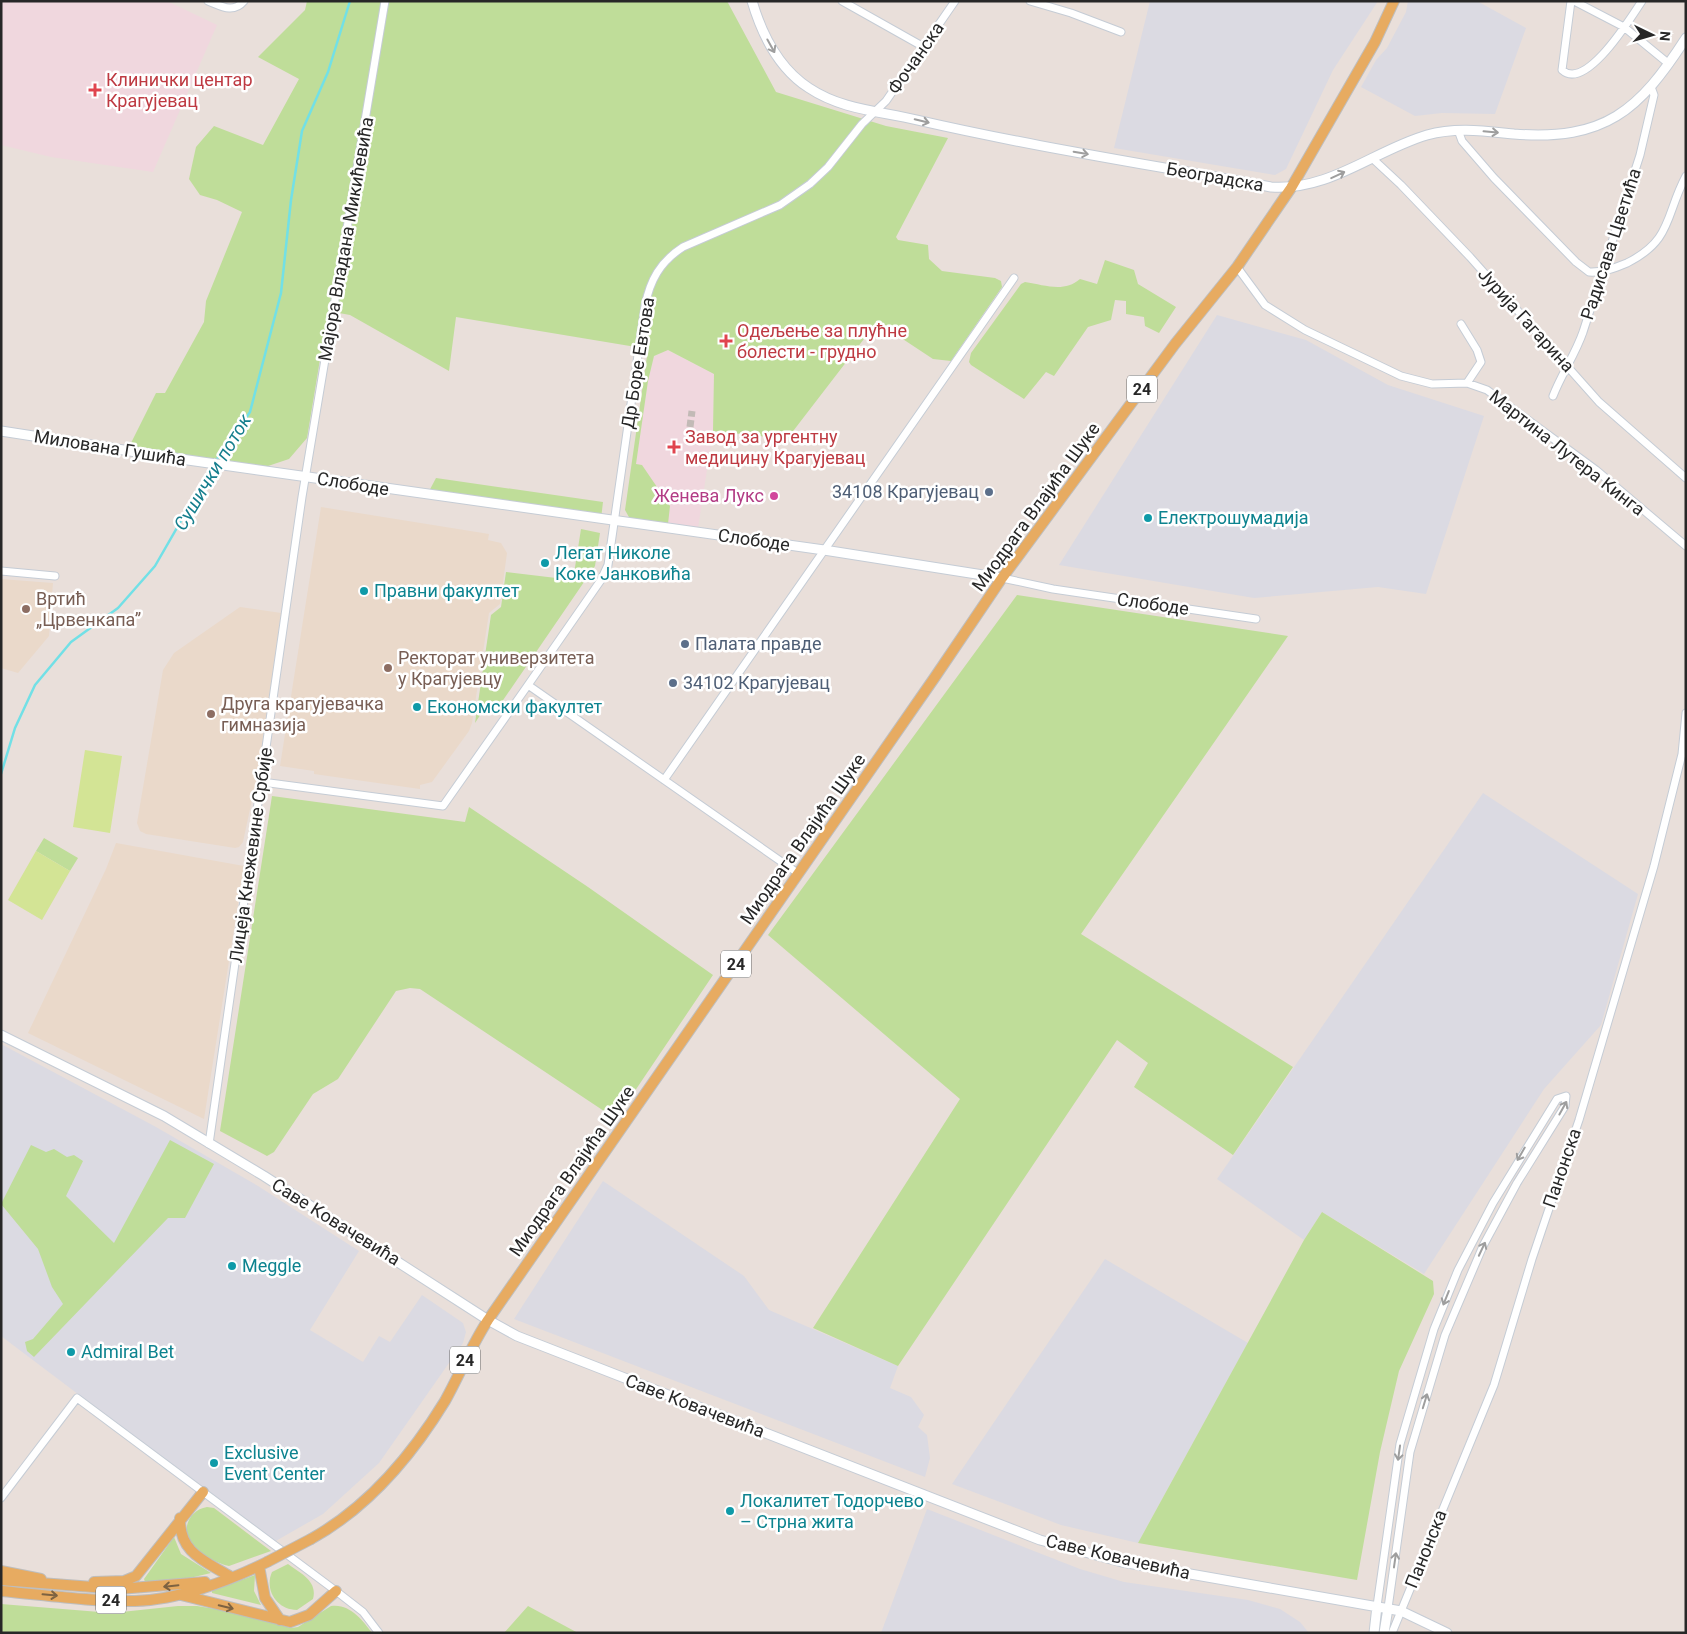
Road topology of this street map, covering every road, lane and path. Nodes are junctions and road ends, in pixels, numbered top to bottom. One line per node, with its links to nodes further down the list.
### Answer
1 (208, 1): 2 (street)
2 (244, 1)
3 (385, 1): 31 (street, Мајора Владана Микићевића)
4 (752, 1): 17 (street, Београдска, one-way to 17)
5 (842, 1): 14 (street)
6 (955, 1): 14 (street, Фочанска)
7 (1030, 1): 12 (street)
8 (1394, 1): 21 (main road, 24)
9 (1573, 1): 11 (street); 11 (street)
10 (1642, 1): 11 (street)
11 (1624, 26): 15 (street)
12 (1121, 32)
13 (1686, 38): 15 (street, Београдска)
14 (922, 46): 17 (street, Фочанска)
15 (1669, 64): 16 (street, Београдска)
16 (1651, 87): 18 (street, Београдска, one-way to 16); 23 (street, Радисава Цветића)
17 (874, 112): 21 (street, Београдска, one-way to 21); 33 (street, Др Боре Евтова)
18 (1458, 130): 19 (street, Београдска); 23 (street)
19 (1372, 158): 21 (street, Београдска, one-way to 19); 26 (street, Јурија Гагарина)
20 (1686, 176): 23 (street)
21 (1291, 188): 22 (main road, Миодрага Влајића Шуке / 24)
22 (1236, 267): 27 (street, Мартина Лутера Кинга); 38 (main road, Миодрага Влајића Шуке / 24)
23 (1602, 270): 26 (street, Радисава Цветића)
24 (1014, 278): 35 (street)
25 (1461, 324): 27 (street)
26 (1566, 365): 28 (street, Радисава Цветића); 32 (street, Јурија Гагарина)
27 (1467, 383): 34 (street, Мартина Лутера Кинга)
28 (1553, 396)
29 (1, 430): 30 (street, Милована Гушића)
30 (220, 465): 31 (street, Слободе)
31 (306, 476): 33 (street, Слободе); 43 (street, Лицеја Кнежевине Србије)
32 (1686, 478)
33 (614, 520): 35 (street, Слободе); 40 (street, Др Боре Евтова)
34 (1686, 546)
35 (824, 550): 38 (street, Слободе); 42 (street)
36 (1, 571): 37 (street)
37 (54, 576)
38 (1002, 578): 39 (street, Слободе); 44 (main road, Миодрага Влајића Шуке / 24)
39 (1256, 619)
40 (528, 685): 42 (street); 43 (street, Др Боре Евтова)
41 (1686, 713): 63 (street, Панонска)
42 (664, 780): 44 (street)
43 (262, 782): 46 (street, Лицеја Кнежевине Србије)
44 (799, 874): 47 (main road, Миодрага Влајића Шуке / 24)
45 (1, 1035): 46 (street, Саве Ковачевића)
46 (209, 1144): 47 (street, Саве Ковачевића)
47 (488, 1320): 51 (main road, Миодрага Влајића Шуке / 24, bridge); 61 (street, Саве Ковачевића)
48 (203, 1492): 49 (street); 50 (main road); 59 (street)
49 (1, 1498)
50 (180, 1518): 53 (main road); 57 (main road)
51 (263, 1564): 53 (main road, Миодрага Влајића Шуке / 24); 64 (main road)
52 (1, 1572): 56 (main road)
53 (231, 1577): 55 (main road, Миодрага Влајића Шуке / 24)
54 (1, 1580): 56 (main road, Миодрага Влајића Шуке / 24)
55 (219, 1581): 57 (main road, Миодрага Влајића Шуке / 24, one-way to 57); 60 (main road, Миодрага Влајића Шуке / 24)
56 (54, 1585): 57 (main road, Миодрага Влајића Шуке / 24)
57 (69, 1586)
58 (1, 1591): 60 (main road, Миодрага Влајића Шуке / 24, one-way to 60)
59 (336, 1591): 64 (main road); 65 (street)
60 (178, 1595): 64 (main road, one-way to 64)
61 (1377, 1606): 62 (street, Саве Ковачевића); 62 (street, one-way to 61); 66 (street)
62 (1388, 1608): 63 (street, Саве Ковачевића); 67 (street)
63 (1401, 1611): 68 (street, Панонска); 69 (street, Саве Ковачевића)
64 (280, 1620)
65 (379, 1633)
66 (1374, 1633)
67 (1384, 1633)
68 (1392, 1633)
69 (1447, 1633)

